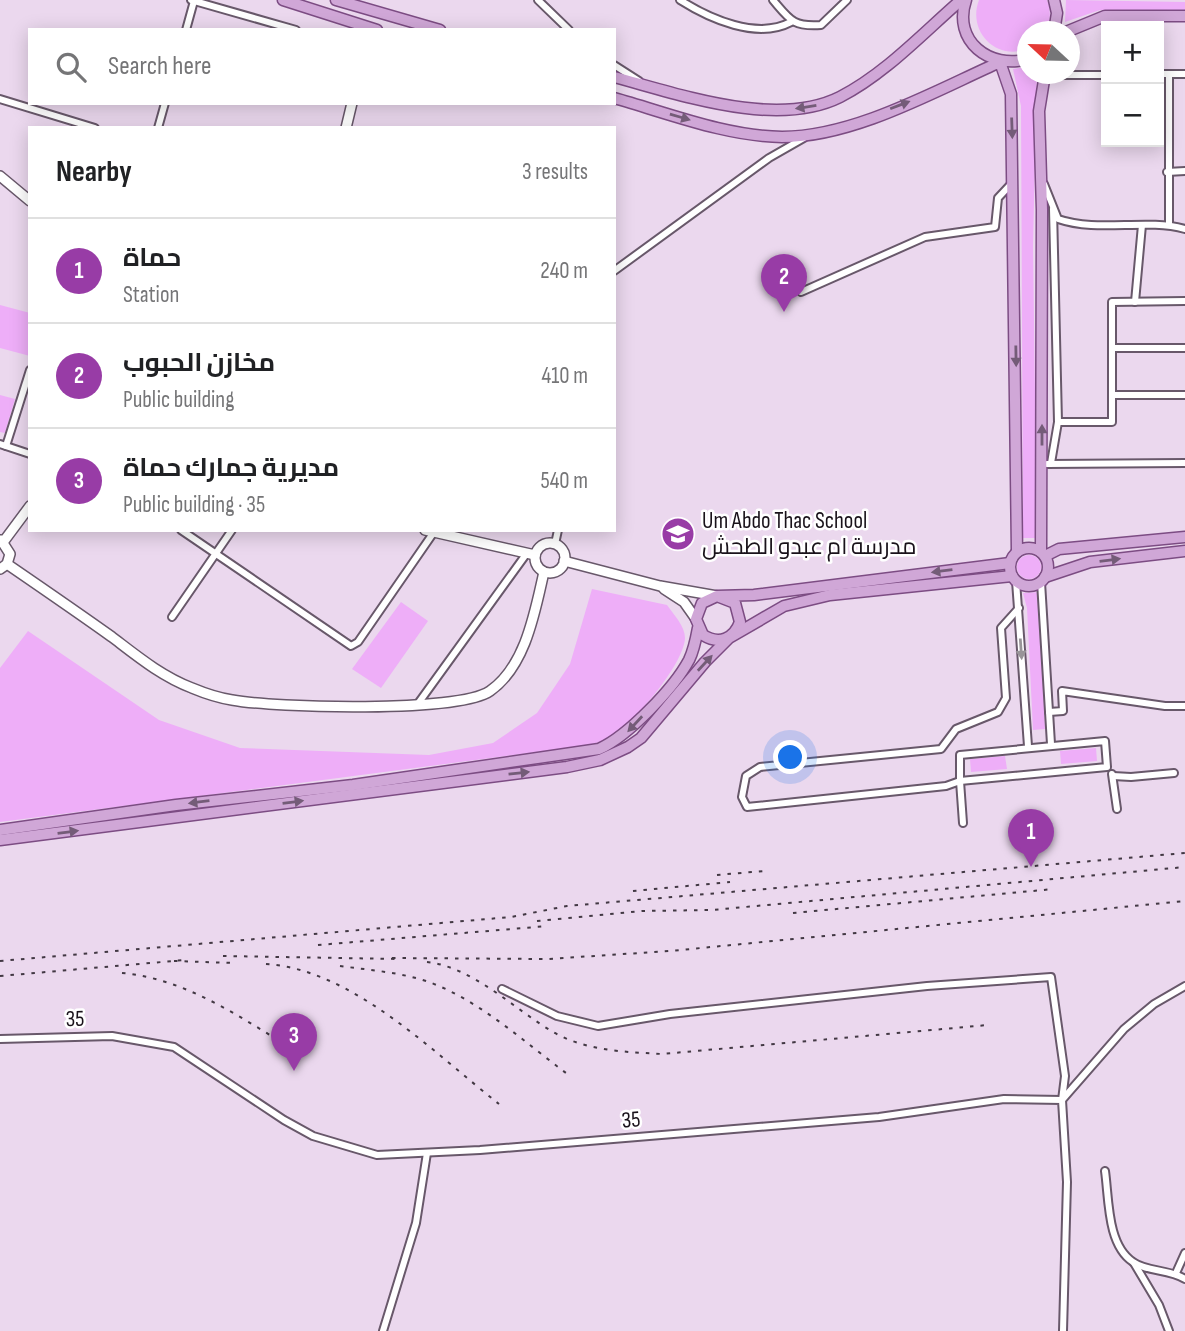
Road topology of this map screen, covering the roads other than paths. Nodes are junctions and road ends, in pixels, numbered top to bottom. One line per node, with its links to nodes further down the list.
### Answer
1 (193, 0): 15 (street); 16 (street)
2 (284, 0): 17 (main road)
3 (538, 0): 10 (street)
4 (680, 0): 13 (street)
5 (773, 0): 13 (street)
6 (847, 0): 13 (street)
7 (964, 0): 21 (main road); 31 (main road, one-way to 31)
8 (1054, 0): 12 (main road)
9 (339, 1): 18 (main road)
10 (552, 16): 19 (street); 20 (street)
11 (1185, 16): 14 (main road)
12 (1056, 21)
13 (791, 22)
14 (1080, 26)
15 (186, 28)
16 (289, 28)
17 (369, 28)
18 (433, 28)
19 (554, 28)
20 (567, 28)
21 (999, 62): 22 (main road); 39 (main road, one-way to 21); 44 (main road, one-way to 44)
22 (1017, 62)
23 (616, 66): 31 (street)
24 (1164, 74): 25 (street)
25 (1169, 74): 26 (street); 41 (street)
26 (1185, 74)
27 (1080, 75): 28 (street)
28 (1101, 75)
29 (616, 78): 31 (main road)
30 (1043, 84): 42 (main road)
31 (647, 86)
32 (0, 99): 36 (street)
33 (616, 99): 39 (main road, one-way to 39)
34 (164, 105): 37 (street)
35 (352, 105): 38 (street)
36 (88, 126)
37 (158, 126)
38 (346, 126)
39 (816, 134): 50 (street)
40 (1185, 171): 41 (street)
41 (1167, 172): 48 (street)
42 (1040, 174): 46 (street); 63 (main road, one-way to 42)
43 (0, 176): 45 (street)
44 (1014, 181): 51 (street); 77 (main road, one-way to 77)
45 (28, 199)
46 (1053, 209): 47 (street); 59 (street)
47 (1142, 225): 48 (street); 53 (street)
48 (1169, 225): 49 (street)
49 (1185, 229)
50 (616, 270)
51 (801, 292)
52 (1185, 301): 53 (street)
53 (1135, 302): 54 (street)
54 (1112, 348): 55 (street); 57 (street)
55 (1185, 348)
56 (28, 376): 60 (street)
57 (1112, 395): 58 (street); 59 (street)
58 (1185, 395)
59 (1058, 422): 63 (street)
60 (3, 445): 61 (street)
61 (28, 453)
62 (1185, 463): 63 (street)
63 (1046, 464): 65 (main road)
64 (28, 508): 73 (street)
65 (1042, 530): 75 (main road); 79 (main road)
66 (184, 532): 80 (street)
67 (231, 532): 80 (street)
68 (428, 532): 80 (street)
69 (439, 532): 71 (street)
70 (558, 532): 74 (street)
71 (458, 534): 78 (street)
72 (1185, 537): 75 (main road)
73 (2, 540): 83 (street)
74 (555, 544): 78 (street); 81 (street)
75 (1059, 549): 79 (main road)
76 (1185, 551): 86 (main road, one-way to 76)
77 (1017, 552): 79 (main road); 82 (main road)
78 (531, 554): 84 (street); 93 (street)
79 (1043, 554): 86 (main road)
80 (215, 555): 90 (street)
81 (564, 561): 84 (street); 87 (street)
82 (1010, 563): 85 (main road); 88 (main road, one-way to 88)
83 (4, 566): 93 (street)
84 (544, 572): 93 (street)
85 (1014, 579): 86 (main road); 89 (street); 92 (main road)
86 (1043, 580): 95 (street)
87 (660, 586): 88 (street); 91 (street)
88 (717, 596): 91 (main road); 92 (main road)
89 (1019, 608): 97 (street, one-way to 97); 101 (street)
90 (172, 617)
91 (697, 624): 92 (main road); 104 (main road, one-way to 104)
92 (729, 638): 105 (main road, one-way to 92)
93 (417, 705)
94 (1185, 706): 95 (street)
95 (1049, 712): 96 (street)
96 (1051, 744): 97 (street); 98 (street)
97 (1028, 746): 101 (street)
98 (1107, 766): 100 (street); 101 (street)
99 (1174, 773): 100 (street)
100 (1113, 776): 102 (street)
101 (961, 781): 103 (street)
102 (1117, 809)
103 (964, 823)
104 (0, 830)
105 (0, 841)
106 (1185, 986): 109 (street)
107 (502, 989): 109 (street)
108 (0, 1039): 110 (street, 35)
109 (1062, 1100): 110 (street, 35); 117 (street)
110 (427, 1153): 116 (street)
111 (1105, 1171): 113 (street)
112 (1185, 1253): 114 (street)
113 (1133, 1263): 114 (street); 118 (street)
114 (1176, 1273): 115 (street)
115 (1185, 1279)
116 (383, 1331)
117 (1063, 1331)
118 (1169, 1331)

